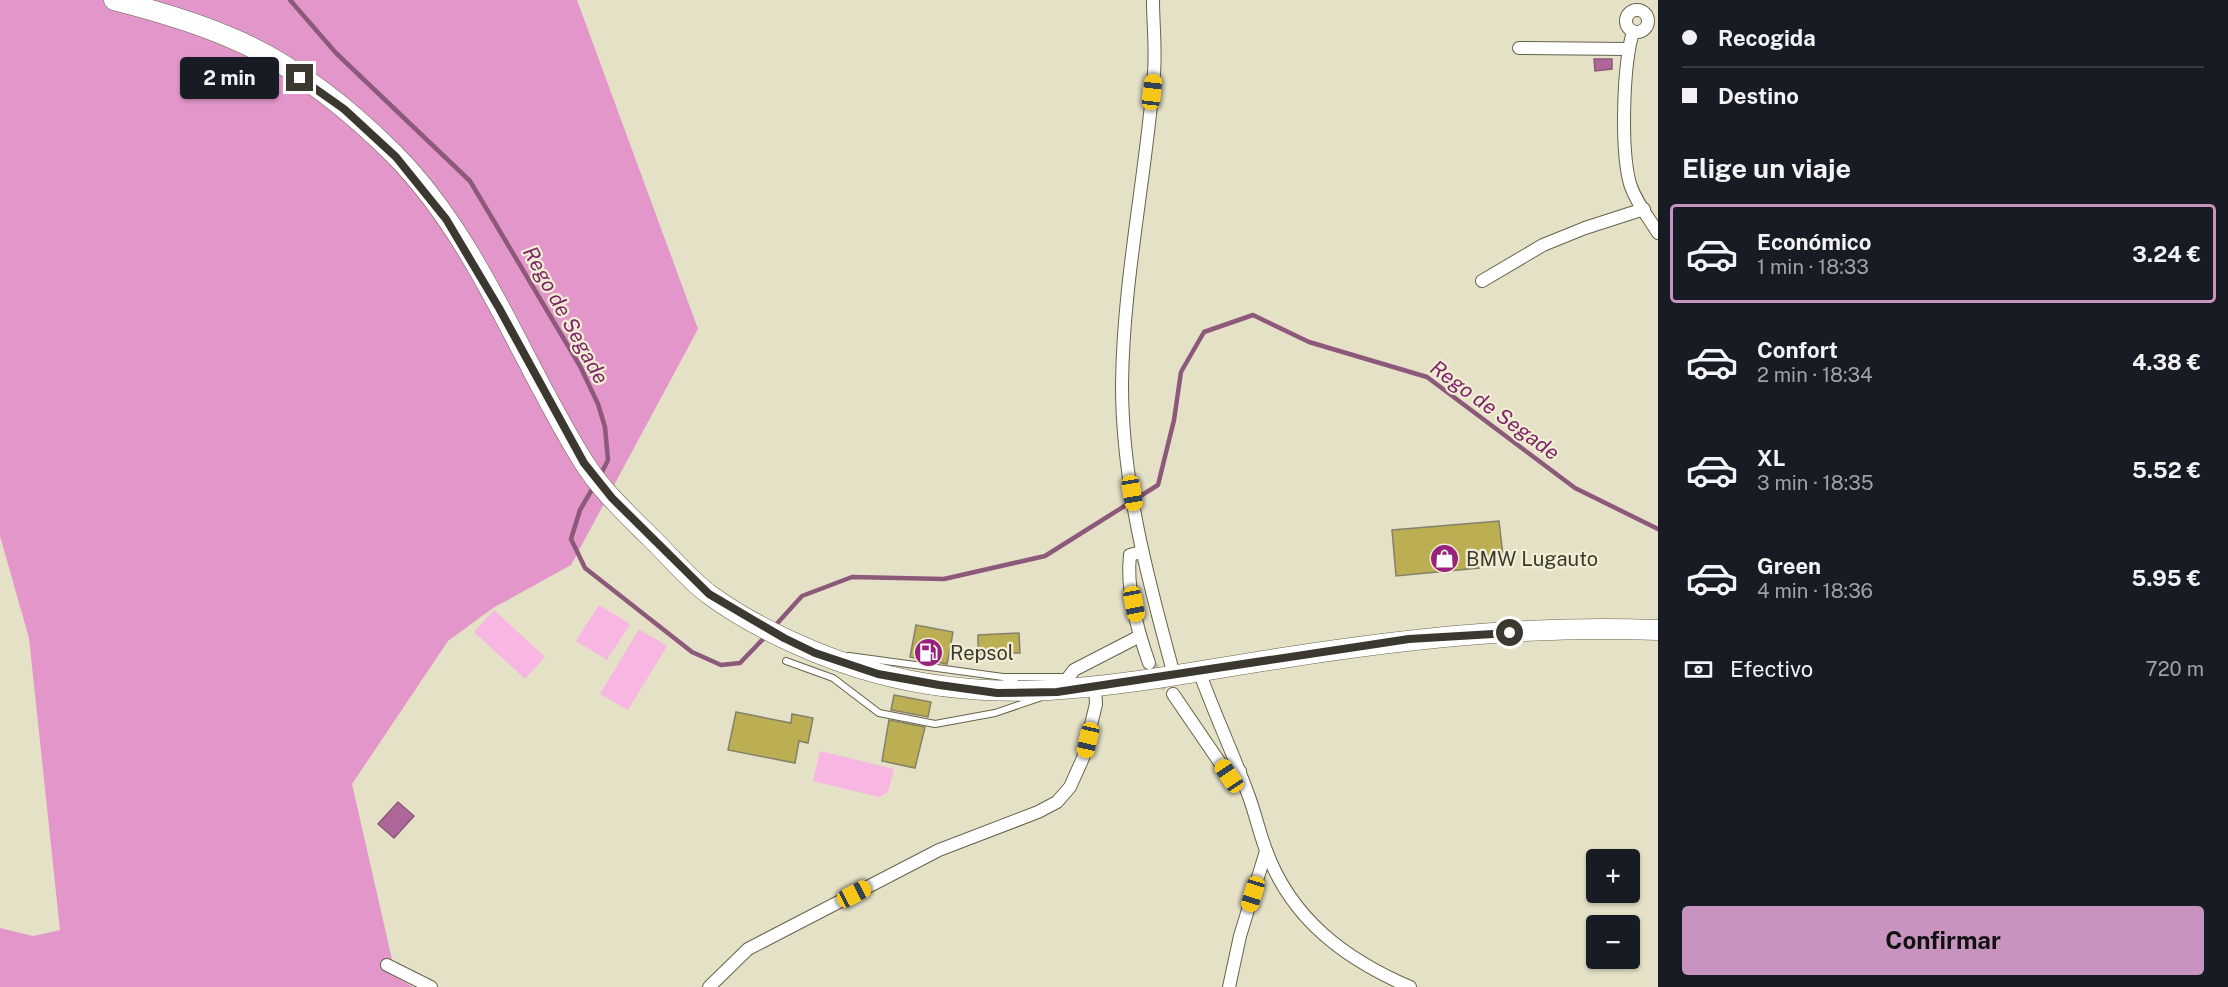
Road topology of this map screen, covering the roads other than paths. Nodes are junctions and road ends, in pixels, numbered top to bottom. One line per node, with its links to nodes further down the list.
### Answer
1 (114, 0): 14 (highway)
2 (1153, 0): 11 (street)
3 (1632, 5): 4 (street); 5 (street)
4 (1653, 22): 5 (street)
5 (1634, 32): 7 (street)
6 (1519, 48): 7 (street)
7 (1628, 49): 8 (street)
8 (1644, 209): 9 (street); 10 (street)
9 (1658, 233)
10 (1482, 281)
11 (1141, 552): 13 (street); 19 (street)
12 (1658, 630): 17 (highway)
13 (1140, 636): 16 (street); 20 (street)
14 (815, 653): 18 (lane); 22 (highway)
15 (786, 661): 20 (lane)
16 (1149, 663)
17 (1199, 671): 19 (highway); 23 (street)
18 (1003, 677): 20 (lane); 22 (lane)
19 (1174, 684): 21 (highway); 23 (street)
20 (1062, 685): 21 (highway); 22 (highway)
21 (1095, 688): 27 (street)
22 (1036, 692)
23 (1240, 771): 24 (street)
24 (1266, 851): 28 (street); 29 (street)
25 (387, 965): 26 (street)
26 (431, 987)
27 (709, 987)
28 (1229, 987)
29 (1410, 987)

